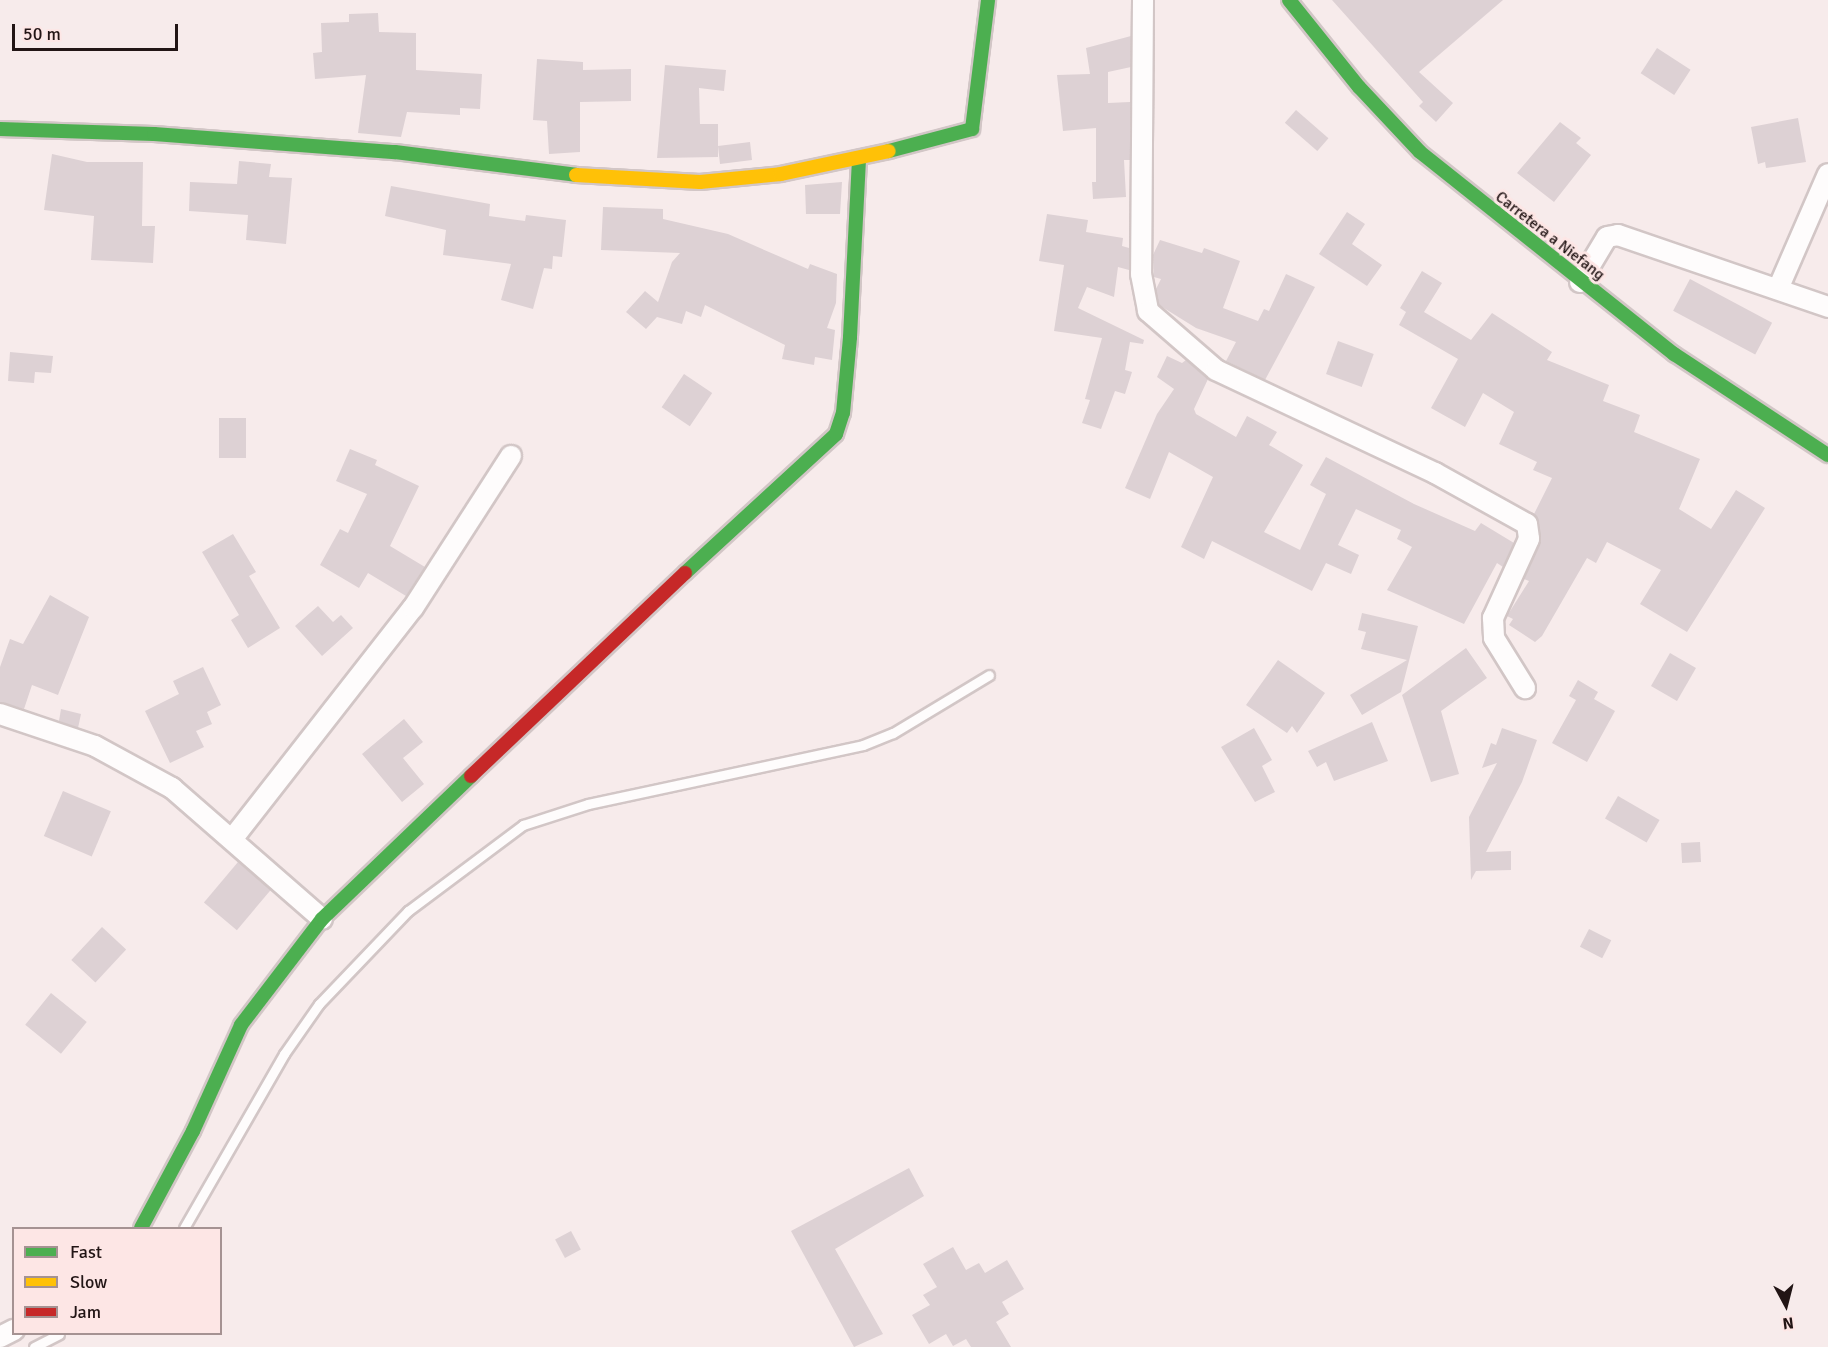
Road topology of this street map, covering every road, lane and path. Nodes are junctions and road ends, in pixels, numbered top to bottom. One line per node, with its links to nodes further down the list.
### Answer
1 (988, 0): 5 (street)
2 (1143, 0): 13 (street)
3 (1293, 2): 7 (street, Carretera a Niefang)
4 (0, 129): 5 (street)
5 (859, 159): 16 (street)
6 (1828, 174): 8 (street)
7 (1580, 282): 8 (street); 10 (street, Carretera a Niefang)
8 (1778, 289): 9 (street)
9 (1828, 307)
10 (1828, 455)
11 (511, 456): 15 (street)
12 (989, 675): 18 (lane)
13 (1525, 688)
14 (0, 714): 15 (street)
15 (233, 838): 16 (street)
16 (322, 919): 17 (street)
17 (142, 1227)
18 (185, 1227)
19 (57, 1335): 20 (lane)
20 (34, 1347)

